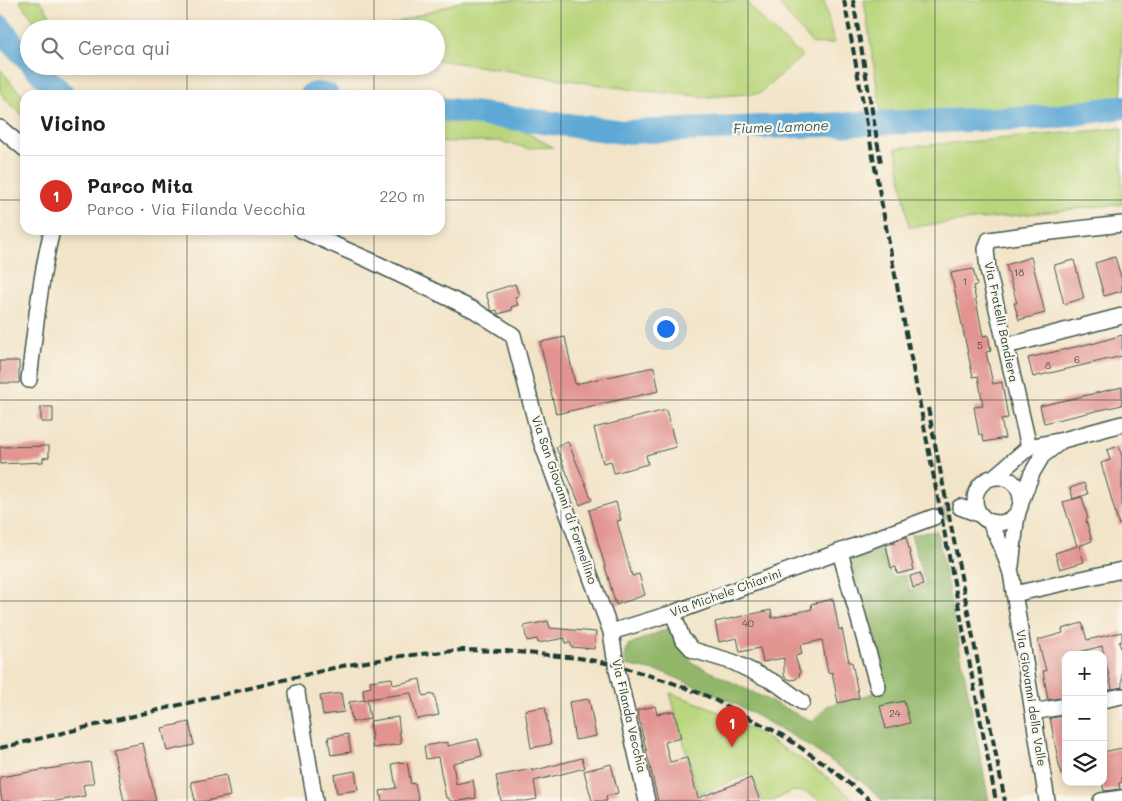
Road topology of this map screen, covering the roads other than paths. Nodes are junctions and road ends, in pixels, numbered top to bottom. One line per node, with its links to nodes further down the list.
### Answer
1 (0, 128): 2 (street)
2 (20, 145)
3 (1122, 224): 7 (street, Via Fratelli Bandiera)
4 (51, 235): 8 (street)
5 (312, 235): 22 (street, Via San Giovanni di Formellino)
6 (1122, 316): 7 (street)
7 (1006, 346): 11 (street, Via Fratelli Bandiera)
8 (29, 380)
9 (1122, 424): 10 (street)
10 (1063, 440): 11 (street); 14 (street)
11 (1029, 447): 12 (street)
12 (994, 477): 13 (street); 14 (street)
13 (975, 497): 16 (street); 16 (street)
14 (1020, 506): 16 (street); 19 (street, Via Giovanni della Valle)
15 (934, 517): 17 (street, Via Michele Chiarini)
16 (985, 519): 19 (street, Via Giovanni della Valle)
17 (840, 552): 21 (street, Via Michele Chiarini); 23 (street)
18 (1122, 570): 20 (street)
19 (1011, 573): 20 (street, Via Giovanni della Valle)
20 (1014, 594): 29 (street, Via Giovanni della Valle)
21 (674, 613): 22 (street, Via Michele Chiarini); 27 (street)
22 (611, 632): 32 (street, Via Filanda Vecchia)
23 (878, 687)
24 (297, 692): 31 (street)
25 (1122, 696): 26 (street)
26 (1107, 699)
27 (802, 702)
28 (1062, 707): 29 (street)
29 (1033, 712): 33 (street, Via Giovanni della Valle)
30 (1122, 798): 34 (street)
31 (315, 801)
32 (647, 801)
33 (1047, 801)
34 (1101, 801)

